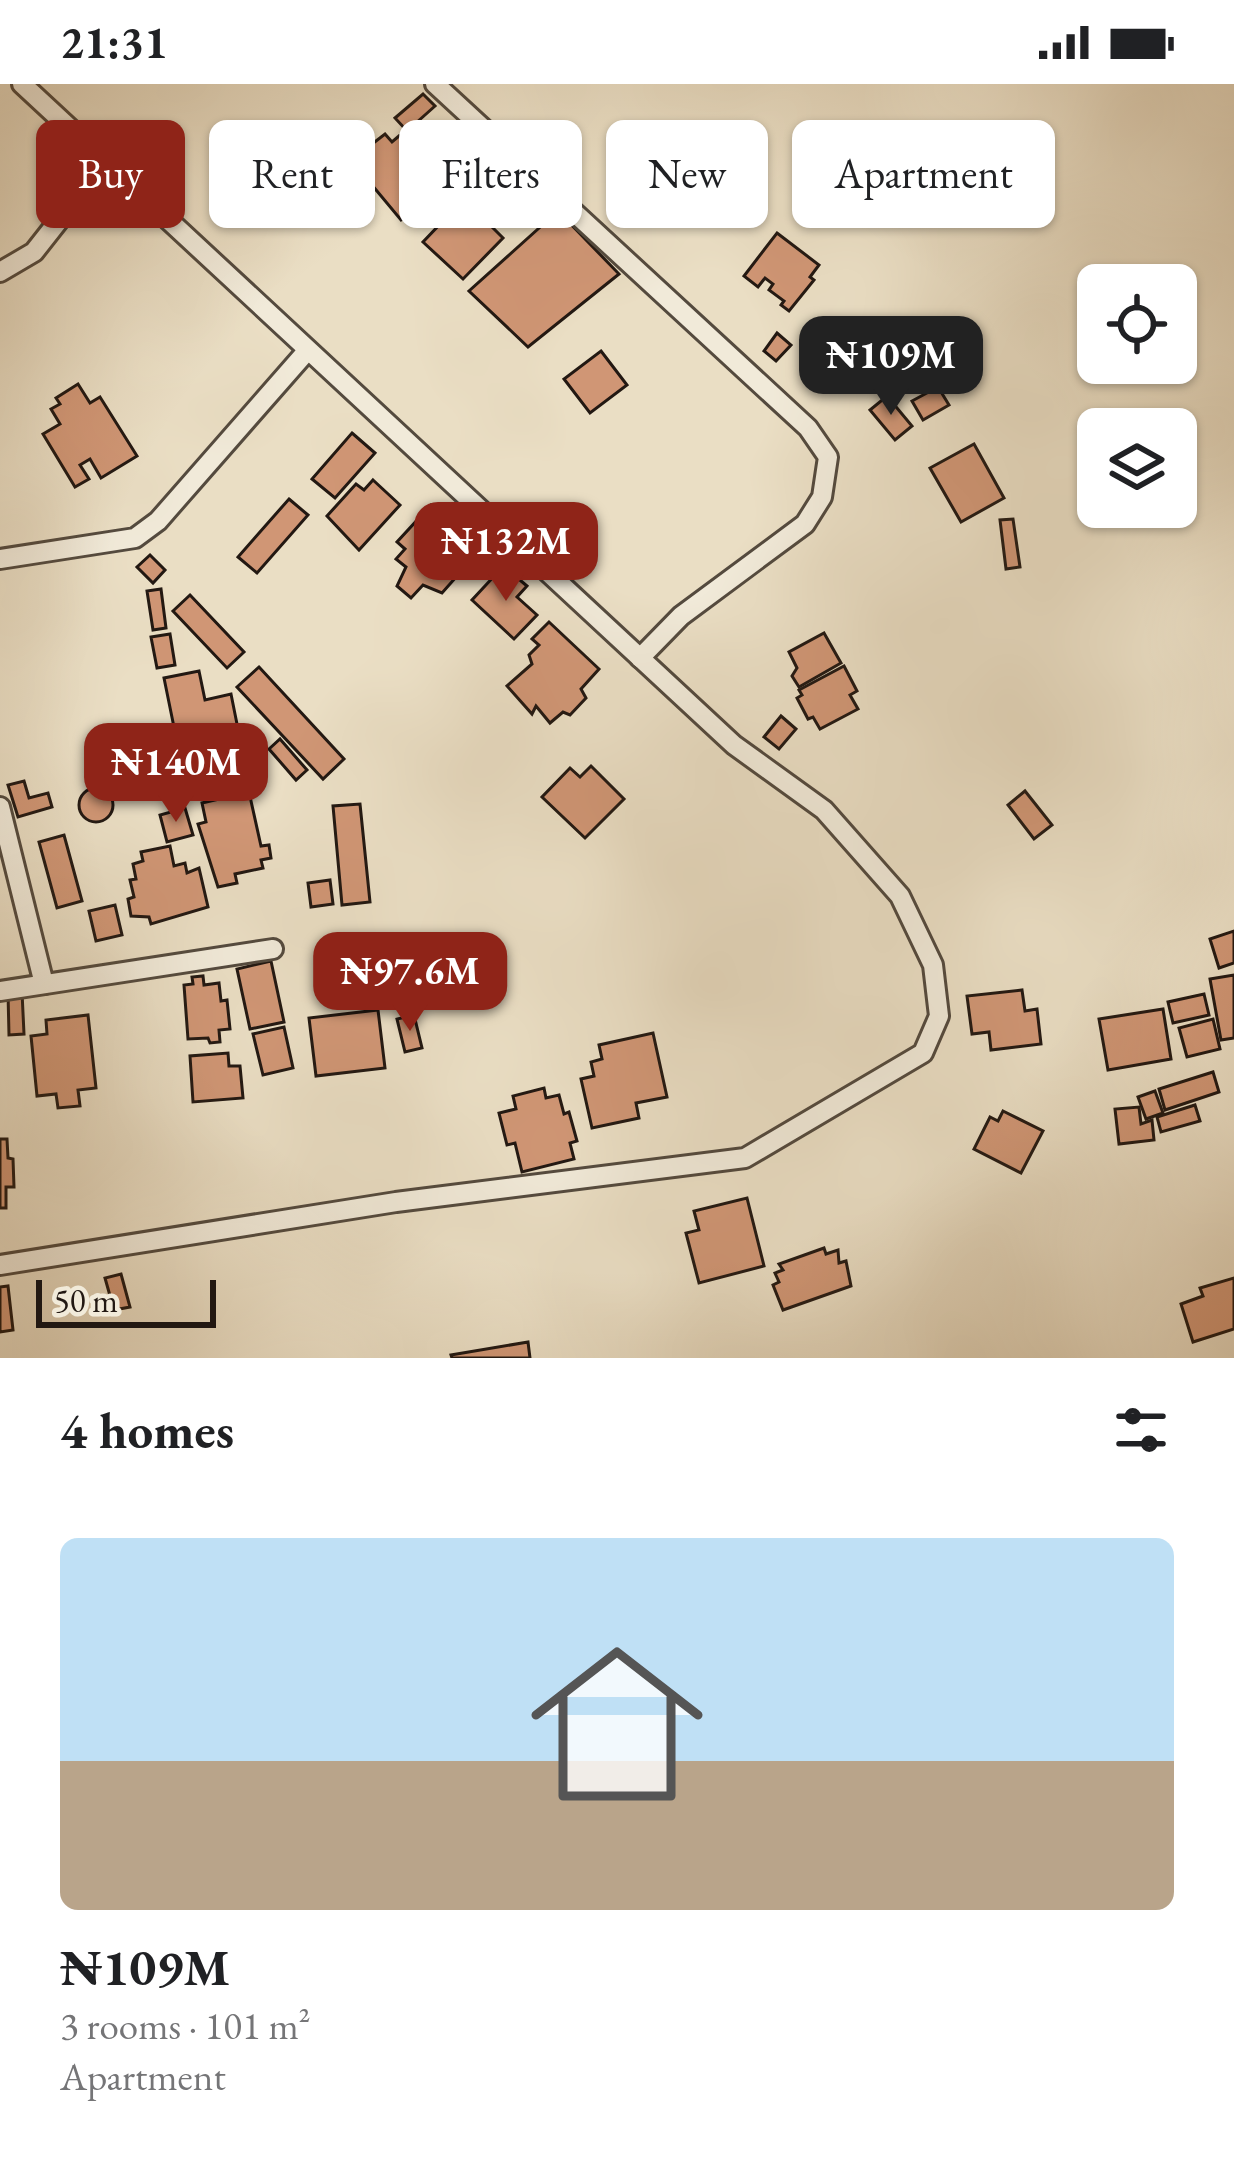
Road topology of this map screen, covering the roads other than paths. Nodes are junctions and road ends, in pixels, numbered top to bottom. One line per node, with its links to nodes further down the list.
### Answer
1 (22, 84): 3 (street)
2 (435, 84): 9 (street)
3 (59, 120)
4 (53, 228): 6 (street)
5 (174, 228): 7 (street)
6 (0, 272)
7 (307, 351): 8 (street); 9 (street)
8 (0, 559)
9 (640, 658): 14 (street)
10 (0, 807): 12 (street)
11 (273, 949): 12 (street)
12 (44, 984): 13 (street)
13 (0, 991)
14 (0, 1265)

